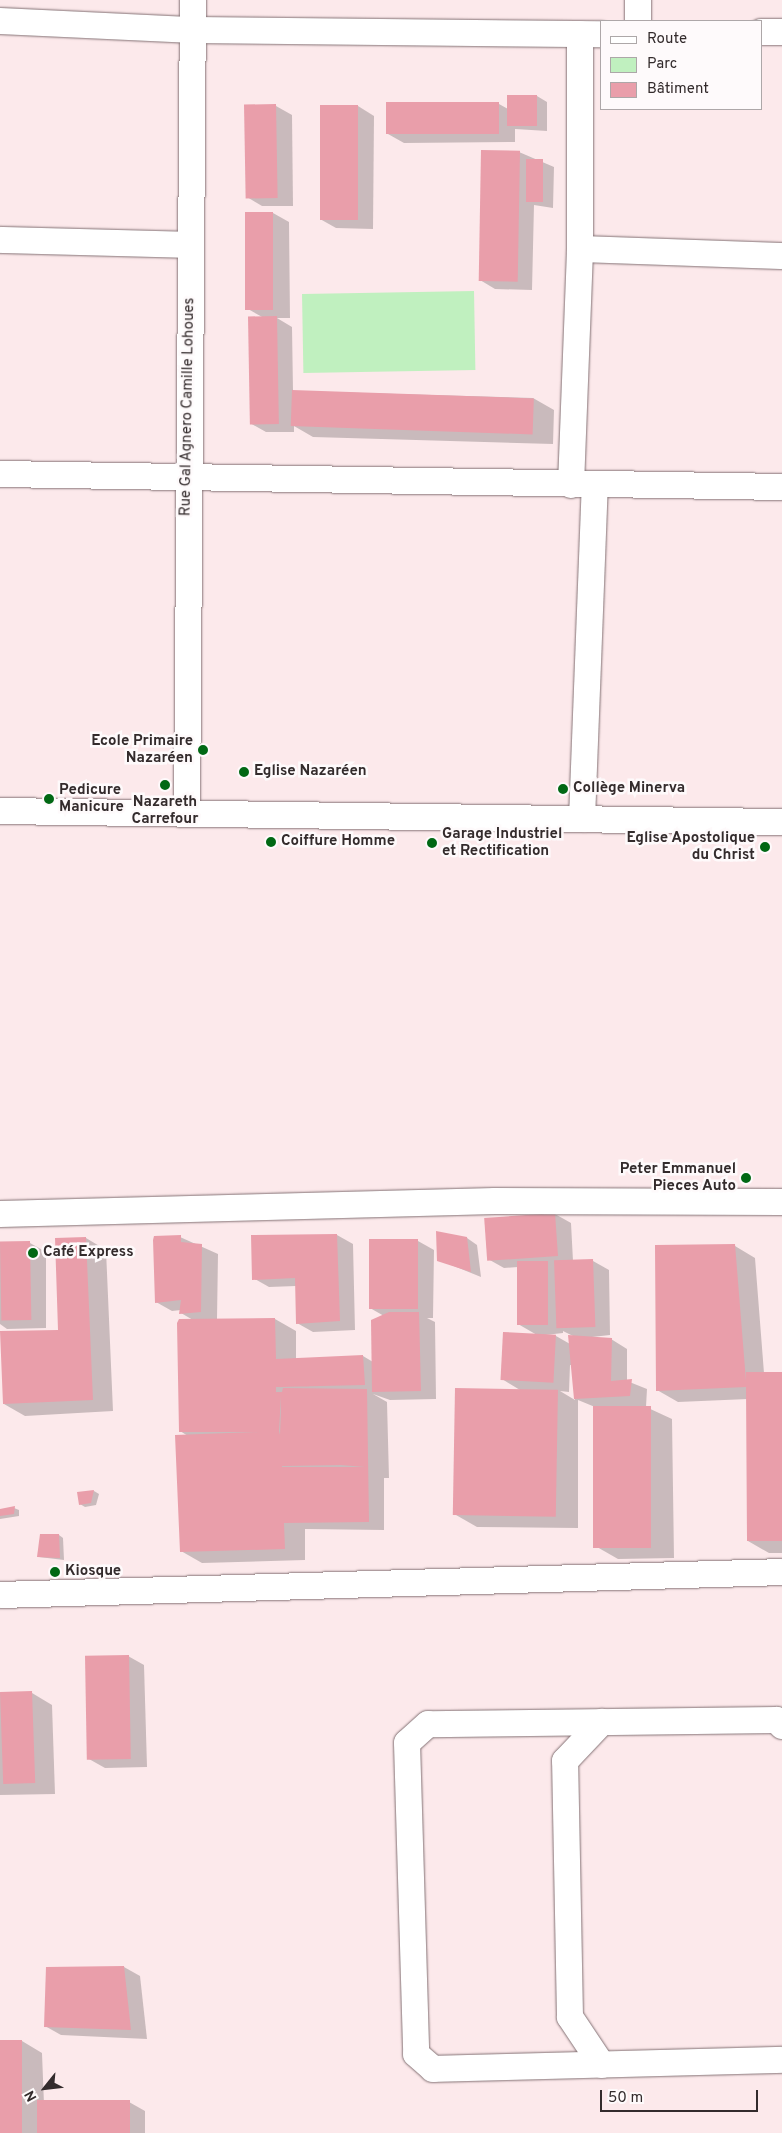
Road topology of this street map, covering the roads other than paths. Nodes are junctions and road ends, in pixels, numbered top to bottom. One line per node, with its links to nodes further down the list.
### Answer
1 (193, 0): 5 (street, Rue Gal Agnero Camille Lohoues)
2 (638, 0): 3 (street)
3 (638, 20)
4 (0, 21): 5 (street)
5 (194, 30): 8 (street); 10 (street, Rue Gal Agnero Camille Lohoues)
6 (762, 32): 7 (street)
7 (782, 32)
8 (590, 34): 11 (street)
9 (0, 240): 10 (street)
10 (190, 245): 14 (street, Rue Gal Agnero Camille Lohoues)
11 (580, 249): 12 (street); 15 (street)
12 (782, 256)
13 (0, 474): 14 (street)
14 (187, 476): 15 (street); 18 (street, Rue Gal Agnero Camille Lohoues)
15 (583, 485): 16 (street); 19 (street)
16 (782, 487)
17 (0, 811): 18 (street)
18 (186, 814): 19 (street)
19 (582, 819): 20 (street)
20 (782, 822)
21 (782, 1202): 22 (street)
22 (0, 1214)
23 (782, 1572): 24 (street)
24 (0, 1595)
25 (602, 1722): 26 (street); 28 (street); 28 (street)
26 (782, 1726)
27 (782, 2060): 28 (street)
28 (602, 2065)

